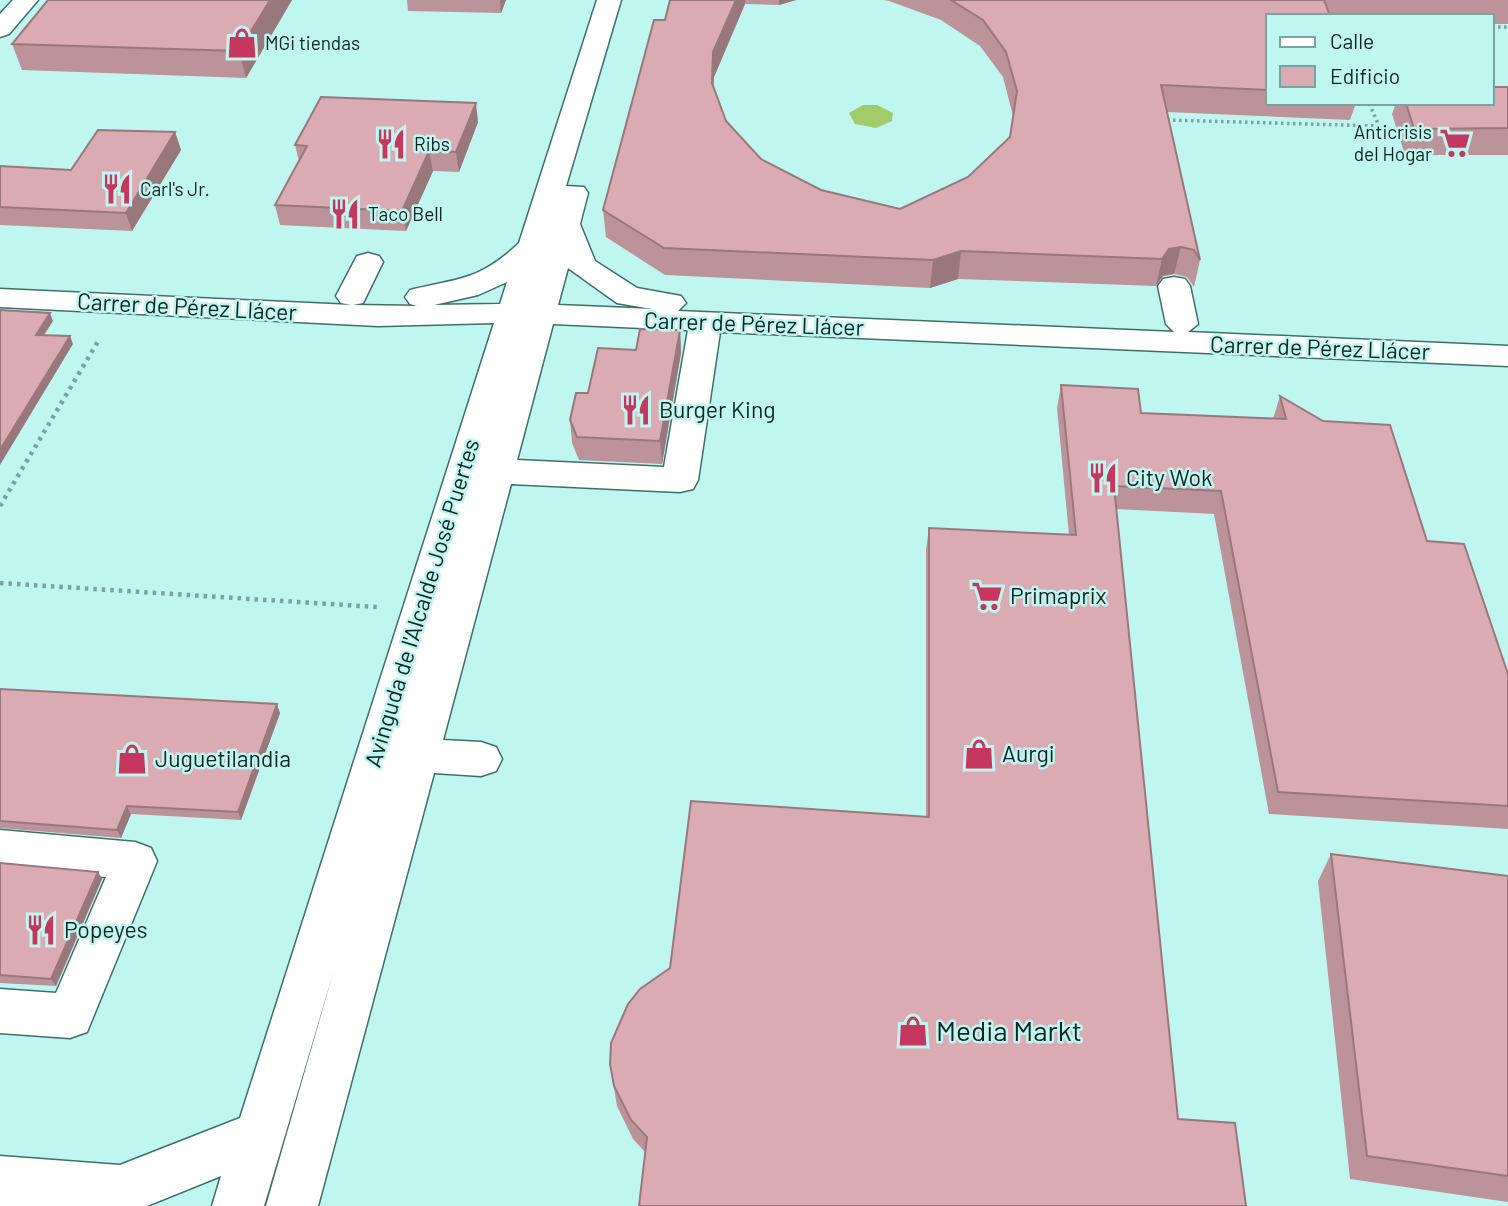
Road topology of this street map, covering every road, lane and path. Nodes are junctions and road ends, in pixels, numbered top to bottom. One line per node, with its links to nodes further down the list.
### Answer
1 (26, 0): 4 (street)
2 (609, 0): 8 (street, Avinguda de l'Alcalde José Puertes)
3 (632, 0): 7 (street, Avinguda de l'Alcalde José Puertes)
4 (0, 29)
5 (1370, 105): 6 (path)
6 (1170, 131)
7 (566, 225): 14 (street, Avinguda de l'Alcalde José Puertes); 16 (street, Carrer de Pérez Llácer)
8 (531, 248): 12 (street, Carrer de Pérez Llácer); 14 (street, Avinguda de l'Alcalde José Puertes)
9 (368, 262): 12 (street)
10 (0, 279): 12 (street, Carrer de Pérez Llácer)
11 (1174, 286): 16 (street)
12 (352, 296)
13 (0, 298): 14 (street, Carrer de Pérez Llácer)
14 (526, 314): 15 (street, Carrer de Pérez Llácer); 20 (street, Avinguda de l'Alcalde José Puertes); 28 (street, Avinguda de l'Alcalde José Puertes)
15 (705, 323): 19 (street, Carrer de Pérez Llácer); 20 (street)
16 (1182, 324): 18 (street, Carrer de Pérez Llácer)
17 (104, 332): 21 (path)
18 (1508, 339)
19 (1508, 356)
20 (498, 471): 24 (street, Avinguda de l'Alcalde José Puertes)
21 (0, 506)
22 (0, 583): 23 (path)
23 (389, 608)
24 (419, 755): 25 (street); 32 (street, Avinguda de l'Alcalde José Puertes)
25 (481, 759)
26 (0, 849): 27 (street)
27 (0, 1011)
28 (260, 1135): 30 (street); 31 (street, Avinguda de l'Alcalde José Puertes)
29 (0, 1182): 30 (street)
30 (128, 1199)
31 (238, 1206)
32 (292, 1206)

